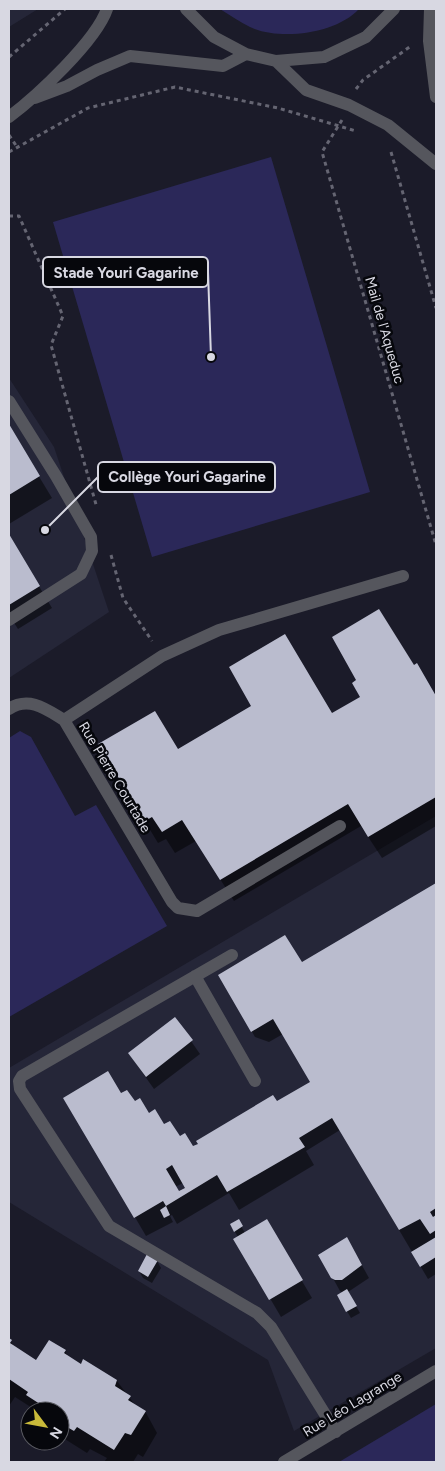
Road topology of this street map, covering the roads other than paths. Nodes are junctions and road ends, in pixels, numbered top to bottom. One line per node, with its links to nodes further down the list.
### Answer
1 (107, 9): 8 (street)
2 (186, 9): 5 (street)
3 (394, 9): 6 (street)
4 (430, 9): 7 (street)
5 (246, 54): 6 (street); 8 (street)
6 (276, 61): 10 (street)
7 (436, 97)
8 (35, 98): 9 (street)
9 (9, 117)
10 (436, 164)
11 (9, 401): 13 (street)
12 (403, 576): 15 (street)
13 (9, 620)
14 (9, 709): 15 (street, Rue Pierre Courtade)
15 (64, 720): 16 (street, Rue Pierre Courtade)
16 (340, 826)
17 (232, 955): 18 (street)
18 (195, 976): 19 (street); 21 (street)
19 (255, 1081)
20 (436, 1371): 21 (street, Rue Léo Lagrange)
21 (336, 1432): 22 (street, Rue Léo Lagrange)
22 (284, 1462)

